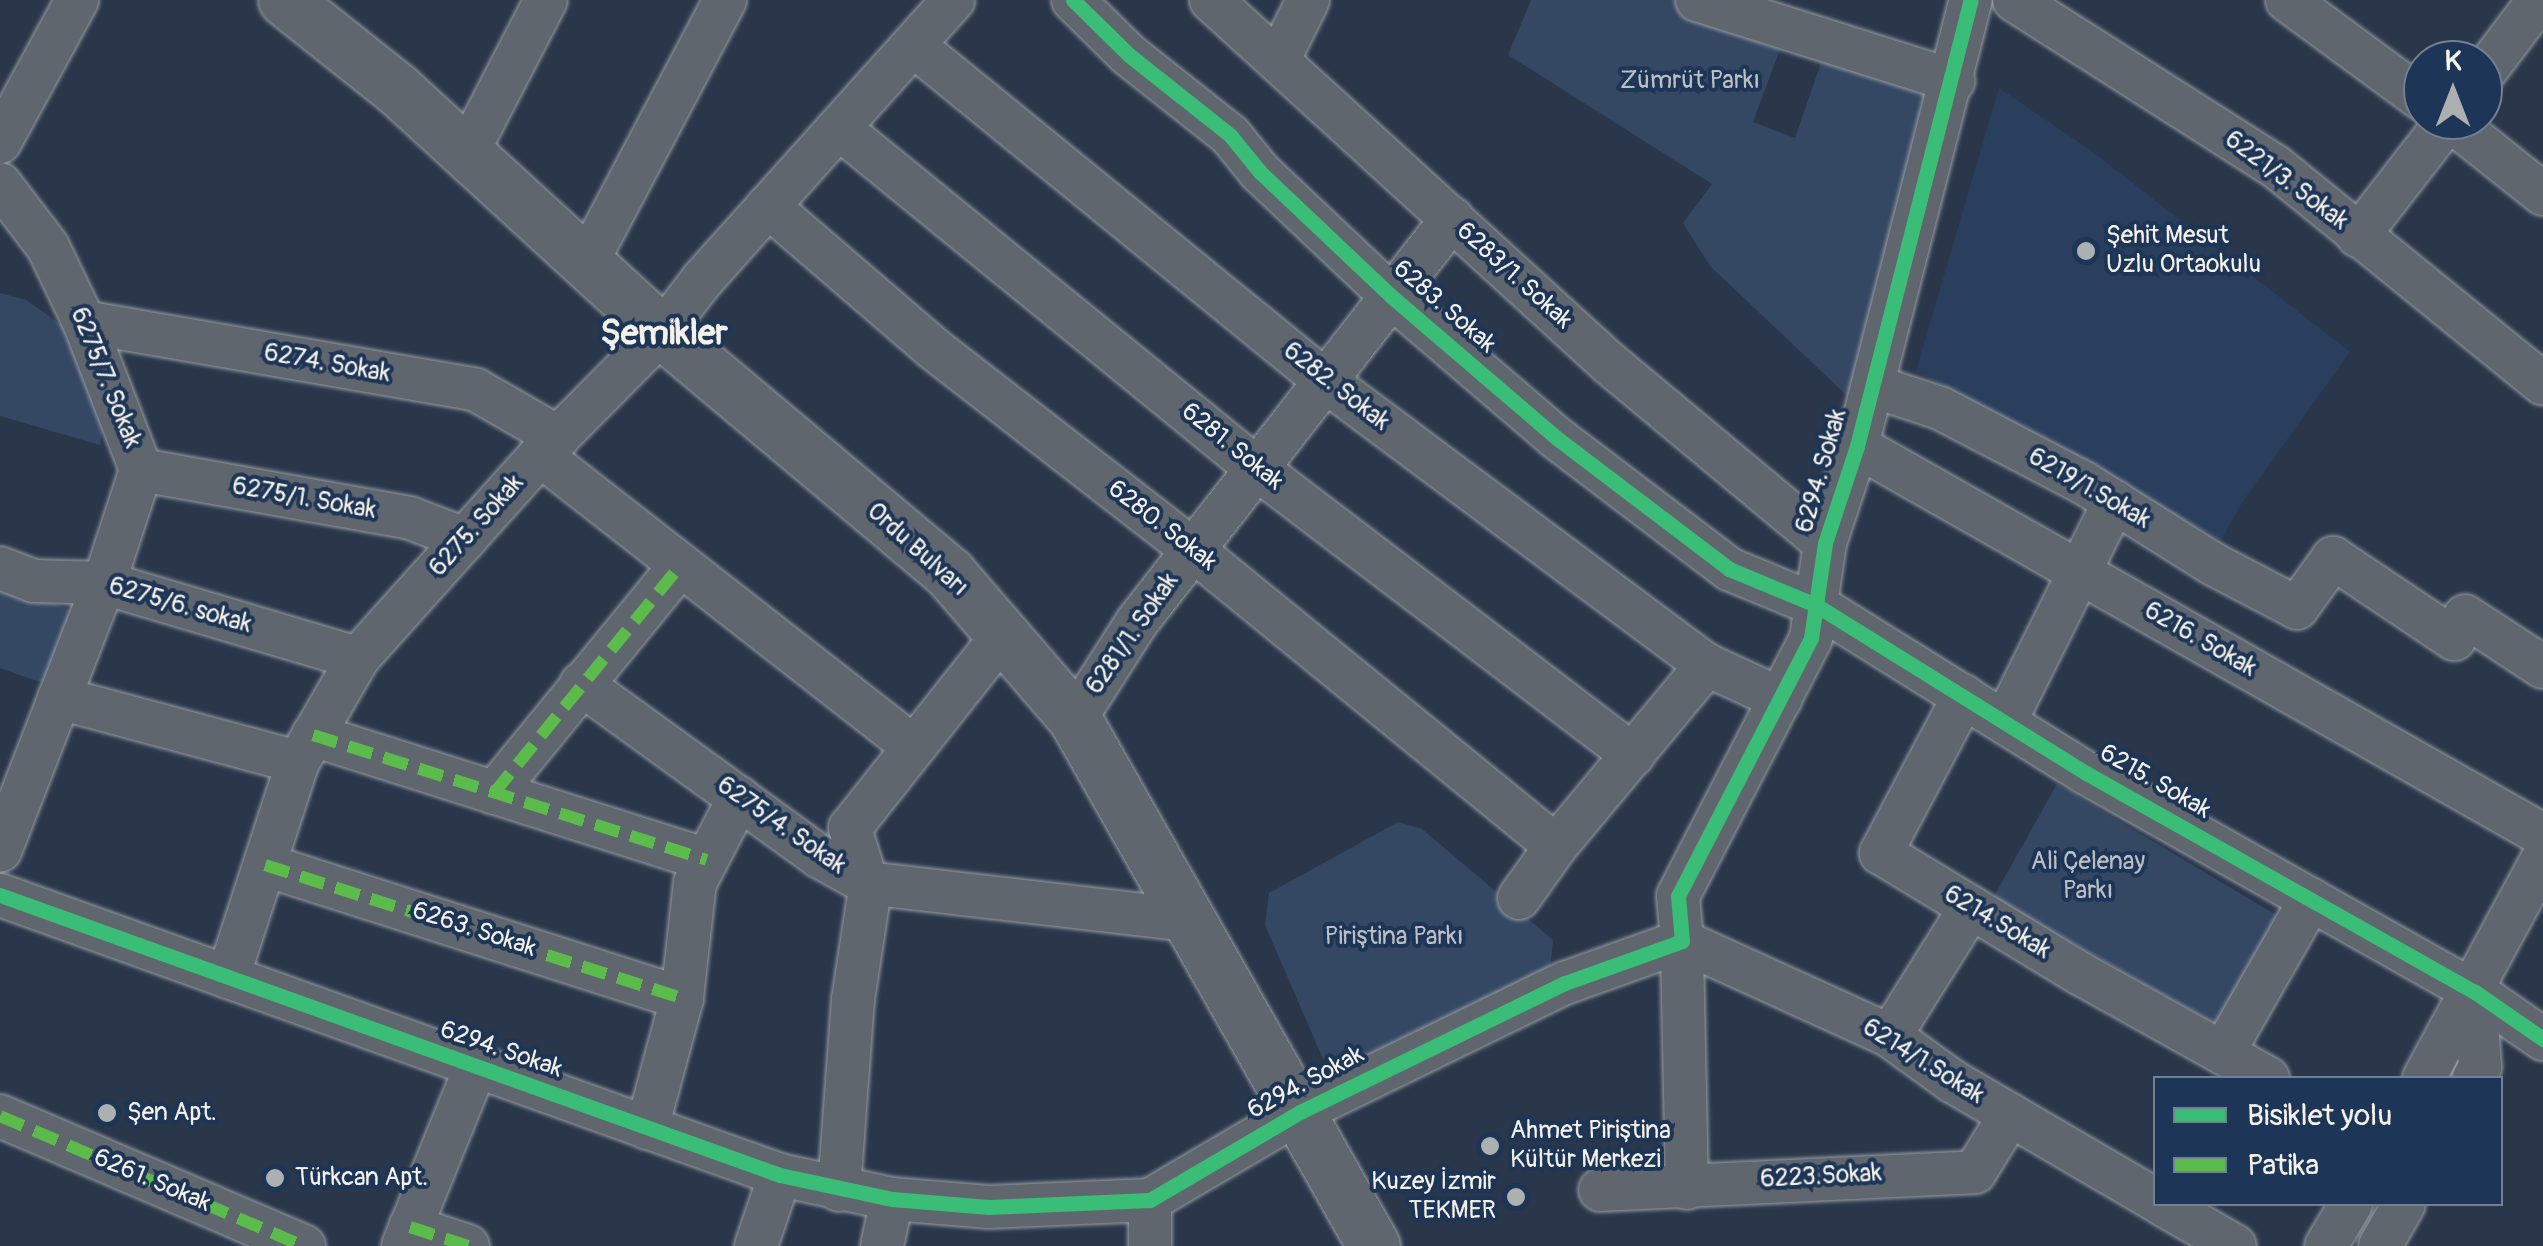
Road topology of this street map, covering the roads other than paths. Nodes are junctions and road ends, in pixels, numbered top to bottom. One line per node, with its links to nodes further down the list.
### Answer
1 (77, 0): 22 (street)
2 (285, 0): 23 (main road, Ordu Bulvarı)
3 (546, 0): 23 (street)
4 (726, 0): 29 (street)
5 (953, 0): 14 (street, 6275. Sokak)
6 (1073, 0): 30 (street, 6283. Sokak)
7 (1212, 0): 16 (street, 6283/1. Sokak)
8 (1308, 0): 16 (street)
9 (1698, 0): 17 (street)
10 (1970, 0): 17 (street, 6294. Sokak)
11 (2014, 0): 28 (street, 6221/3. Sokak)
12 (2287, 0): 18 (street)
13 (2539, 0): 15 (street)
14 (912, 45): 19 (street, 6275. Sokak); 33 (street, 6282. Sokak)
15 (2503, 48)
16 (1278, 61): 27 (street, 6283/1. Sokak)
17 (1954, 81): 35 (street, 6294. Sokak)
18 (2403, 85)
19 (839, 128): 26 (street, 6275. Sokak); 38 (street, 6281. Sokak)
20 (2433, 140): 28 (street)
21 (2474, 140): 25 (street)
22 (0, 142)
23 (467, 153): 29 (main road, Ordu Bulvarı)
24 (0, 184): 31 (street, 6275/7. Sokak)
25 (2543, 194)
26 (768, 206): 32 (street, 6275. Sokak); 43 (street, 6280. Sokak)
27 (1452, 220): 30 (street, 6281/1. Sokak); 42 (street, 6283/1. Sokak)
28 (2358, 236): 34 (street, 6221/3. Sokak)
29 (586, 262): 32 (main road, Ordu Bulvarı)
30 (1391, 296): 33 (street, 6281/1. Sokak); 48 (street, 6283. Sokak)
31 (84, 322): 36 (street, 6274. Sokak); 39 (street, 6275/7. Sokak)
32 (662, 332): 36 (street, 6275. Sokak); 49 (main road, Ordu Bulvarı)
33 (1324, 380): 38 (street, 6281/1. Sokak); 51 (street, 6282. Sokak)
34 (2543, 384)
35 (1873, 386): 37 (street, 6294. Sokak); 40 (street, 6219/1.Sokak)
36 (549, 446): 41 (street, 6275. Sokak); 44 (street, 6274. Sokak)
37 (1857, 446): 42 (street, 6294. Sokak); 46 (street, 6216. Sokak)
38 (1256, 468): 43 (street, 6281/1. Sokak); 61 (street, 6281. Sokak)
39 (141, 470): 41 (street, 6275/1. Sokak); 47 (street, 6275/7. Sokak)
40 (2114, 502): 46 (street); 52 (street, 6219/1.Sokak)
41 (466, 539): 50 (street, 6275. Sokak)
42 (1826, 543): 48 (street, 6294. Sokak)
43 (1193, 550): 57 (street, 6281/1. Sokak); 64 (street, 6280. Sokak)
44 (680, 567): 53 (street); 59 (street, 6274. Sokak)
45 (0, 568): 47 (street, 6275/6. sokak)
46 (2078, 570): 58 (street); 66 (street, 6216. Sokak)
47 (104, 583): 50 (street, 6275/6. sokak); 55 (street, 6275/7. Sokak)
48 (1816, 605): 54 (street, 6215. Sokak); 56 (street, 6294. Sokak)
49 (1003, 635): 57 (main road, Ordu Bulvarı); 59 (street)
50 (358, 658): 60 (street, 6275. Sokak)
51 (1707, 665): 56 (street, 6282. Sokak); 61 (street)
52 (2543, 667)
53 (581, 684): 62 (street); 63 (street, 6275/4. Sokak)
54 (1964, 696): 58 (street, 6215. Sokak); 73 (street, 6214.Sokak)
55 (58, 698): 60 (street); 65 (street)
56 (1781, 699): 75 (street, 6294. Sokak)
57 (1075, 719): 74 (main road, Ordu Bulvarı)
58 (2005, 722): 72 (street, 6215. Sokak)
59 (914, 747): 69 (street)
60 (306, 749): 62 (street); 68 (street, 6275. Sokak)
61 (1633, 755): 64 (street)
62 (494, 793): 67 (street)
63 (739, 798): 67 (street); 69 (street, 6275/4. Sokak)
64 (1556, 846): 71 (street)
65 (0, 852)
66 (2542, 858): 77 (street)
67 (707, 860): 78 (street)
68 (264, 865): 76 (street, 6275. Sokak); 78 (street, 6263. Sokak)
69 (869, 883): 74 (street, 6275/4. Sokak); 92 (street)
70 (0, 895): 76 (street, 6294. Sokak)
71 (1519, 898)
72 (2311, 899): 77 (street, 6215. Sokak); 81 (street)
73 (1971, 907): 79 (street); 81 (street, 6214.Sokak)
74 (1187, 920): 86 (main road, Ordu Bulvarı)
75 (1682, 941): 79 (street, 6214/1.Sokak); 86 (street, 6294. Sokak); 91 (street)
76 (228, 978): 82 (street, 6294. Sokak)
77 (2475, 992): 80 (street, 6215. Sokak); 84 (street); 85 (street)
78 (682, 998): 89 (street)
79 (1890, 1036): 87 (street, 6214/1.Sokak)
80 (2543, 1040)
81 (2223, 1054): 83 (street, 6214.Sokak)
82 (476, 1068): 89 (street, 6294. Sokak); 101 (street)
83 (2264, 1076)
84 (2425, 1076)
85 (2475, 1076)
86 (1300, 1112): 96 (street, 6294. Sokak); 107 (main road, Ordu Bulvarı)
87 (2010, 1115): 91 (street, 6223.Sokak); 94 (street, 6214/1.Sokak)
88 (0, 1116): 102 (street, 6261. Sokak)
89 (647, 1128): 90 (street, 6294. Sokak)
90 (780, 1176): 92 (street, 6294. Sokak); 104 (street)
91 (1687, 1188): 93 (street, 6223.Sokak)
92 (839, 1190): 95 (street, 6294. Sokak)
93 (1600, 1190)
94 (2153, 1198)
95 (892, 1199): 100 (street, 6294. Sokak); 105 (street)
96 (1150, 1200): 100 (street, 6294. Sokak); 106 (street)
97 (2165, 1206): 108 (street)
98 (2350, 1206): 109 (street)
99 (2403, 1206): 110 (street)
100 (988, 1226)
101 (407, 1236): 103 (street)
102 (304, 1246)
103 (468, 1246)
104 (756, 1246)
105 (882, 1246)
106 (1150, 1246)
107 (1374, 1246)
108 (2235, 1246)
109 (2326, 1246)
110 (2380, 1246)

